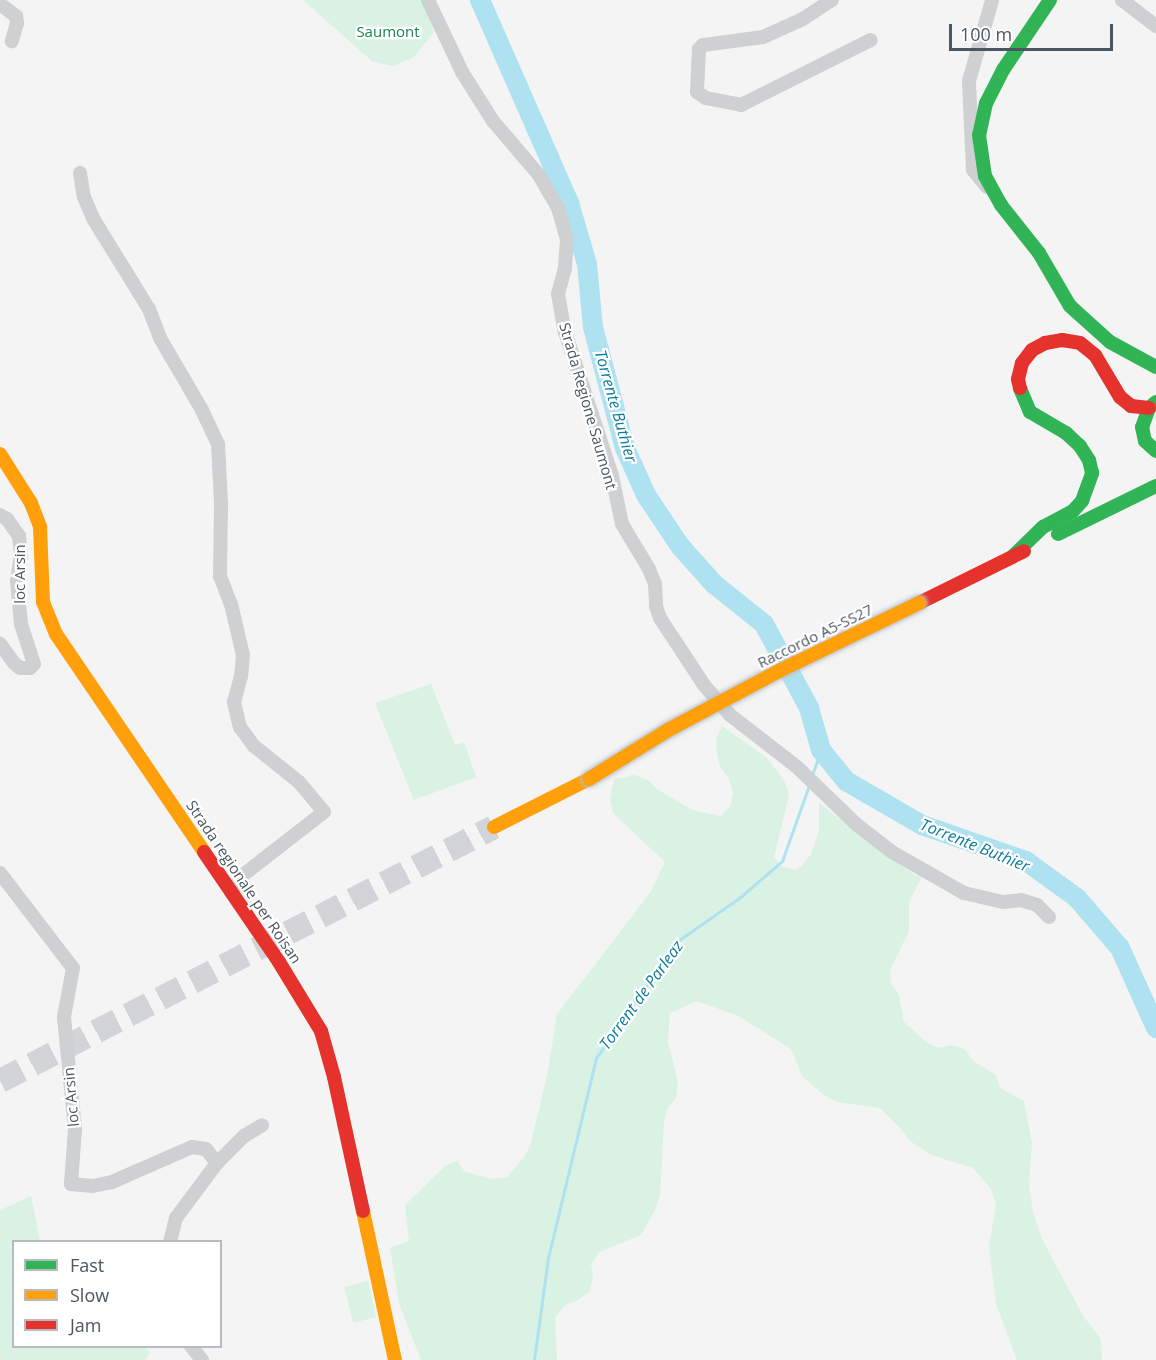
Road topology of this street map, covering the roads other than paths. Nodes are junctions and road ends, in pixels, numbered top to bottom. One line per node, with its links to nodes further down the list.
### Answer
1 (428, 0): 24 (street, Strada Regione Saumont)
2 (832, 0): 8 (street)
3 (992, 0): 11 (street)
4 (1050, 0): 11 (main road)
5 (1122, 0): 7 (street)
6 (0, 4): 9 (street)
7 (1156, 26)
8 (871, 40)
9 (12, 41)
10 (80, 173): 23 (street)
11 (991, 190): 12 (main road)
12 (1154, 368)
13 (1153, 405): 14 (main road); 19 (main road)
14 (1156, 452)
15 (0, 454): 16 (main road, Strada regionale per Roisan)
16 (5, 473): 23 (main road, Strada regionale per Roisan)
17 (1156, 486): 19 (main road, Raccordo A5-SS27)
18 (0, 514): 20 (street, loc Arsin)
19 (1012, 557): 21 (main road, Raccordo A5-SS27, bridge)
20 (0, 644)
21 (494, 827)
22 (0, 873): 26 (street, loc Arsin)
23 (231, 892): 30 (main road, Strada regionale per Roisan)
24 (1049, 917)
25 (262, 1125): 26 (street)
26 (217, 1163): 27 (street)
27 (170, 1240)
28 (192, 1348): 29 (street)
29 (202, 1360)
30 (395, 1360)

